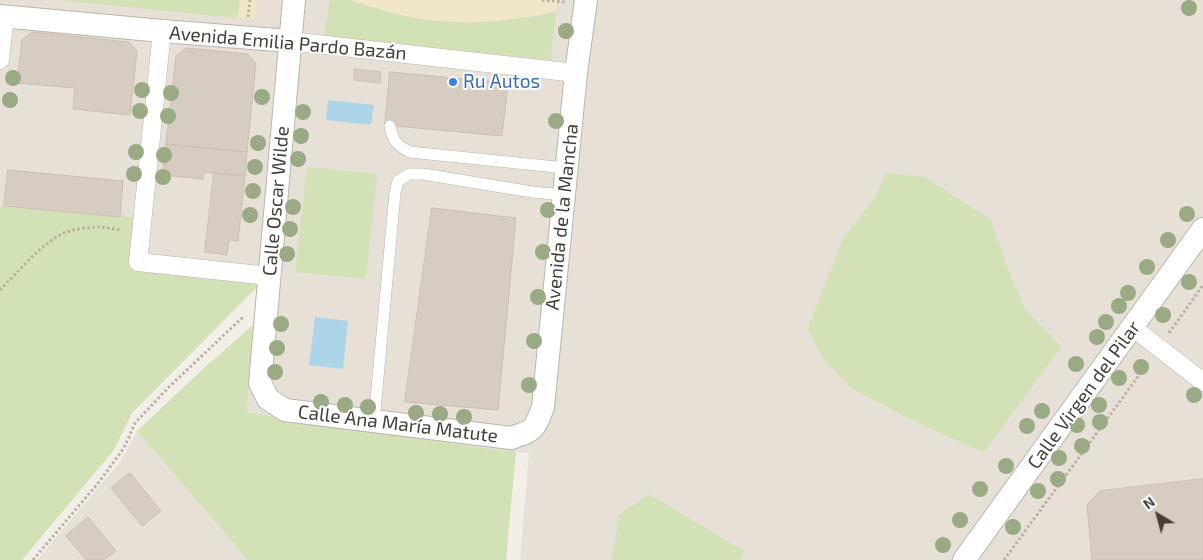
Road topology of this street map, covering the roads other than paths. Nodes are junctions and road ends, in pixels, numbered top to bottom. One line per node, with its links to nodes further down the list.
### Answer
1 (294, 0): 5 (street, Calle Oscar Wilde)
2 (586, 0): 7 (street, Avenida de la Mancha)
3 (3, 16): 4 (street, Avenida Emilia Pardo Bazán); 6 (street)
4 (162, 32): 5 (street, Avenida Emilia Pardo Bazán); 12 (street)
5 (290, 41): 7 (street, Avenida Emilia Pardo Bazán); 12 (street, Calle Oscar Wilde)
6 (0, 60)
7 (576, 73): 9 (street, Avenida de la Mancha)
8 (390, 126): 9 (lane)
9 (566, 168): 10 (street, Avenida de la Mancha)
10 (564, 195): 16 (lane); 17 (street, Avenida de la Mancha)
11 (1203, 229): 13 (street, Calle Virgen del Pilar)
12 (268, 285): 15 (street, Calle Oscar Wilde)
13 (1132, 327): 14 (street); 18 (street, Calle Virgen del Pilar)
14 (1203, 382)
15 (268, 399): 16 (street, Calle Ana María Matute)
16 (374, 421): 17 (street, Calle Ana María Matute)
17 (530, 432)
18 (964, 560)

